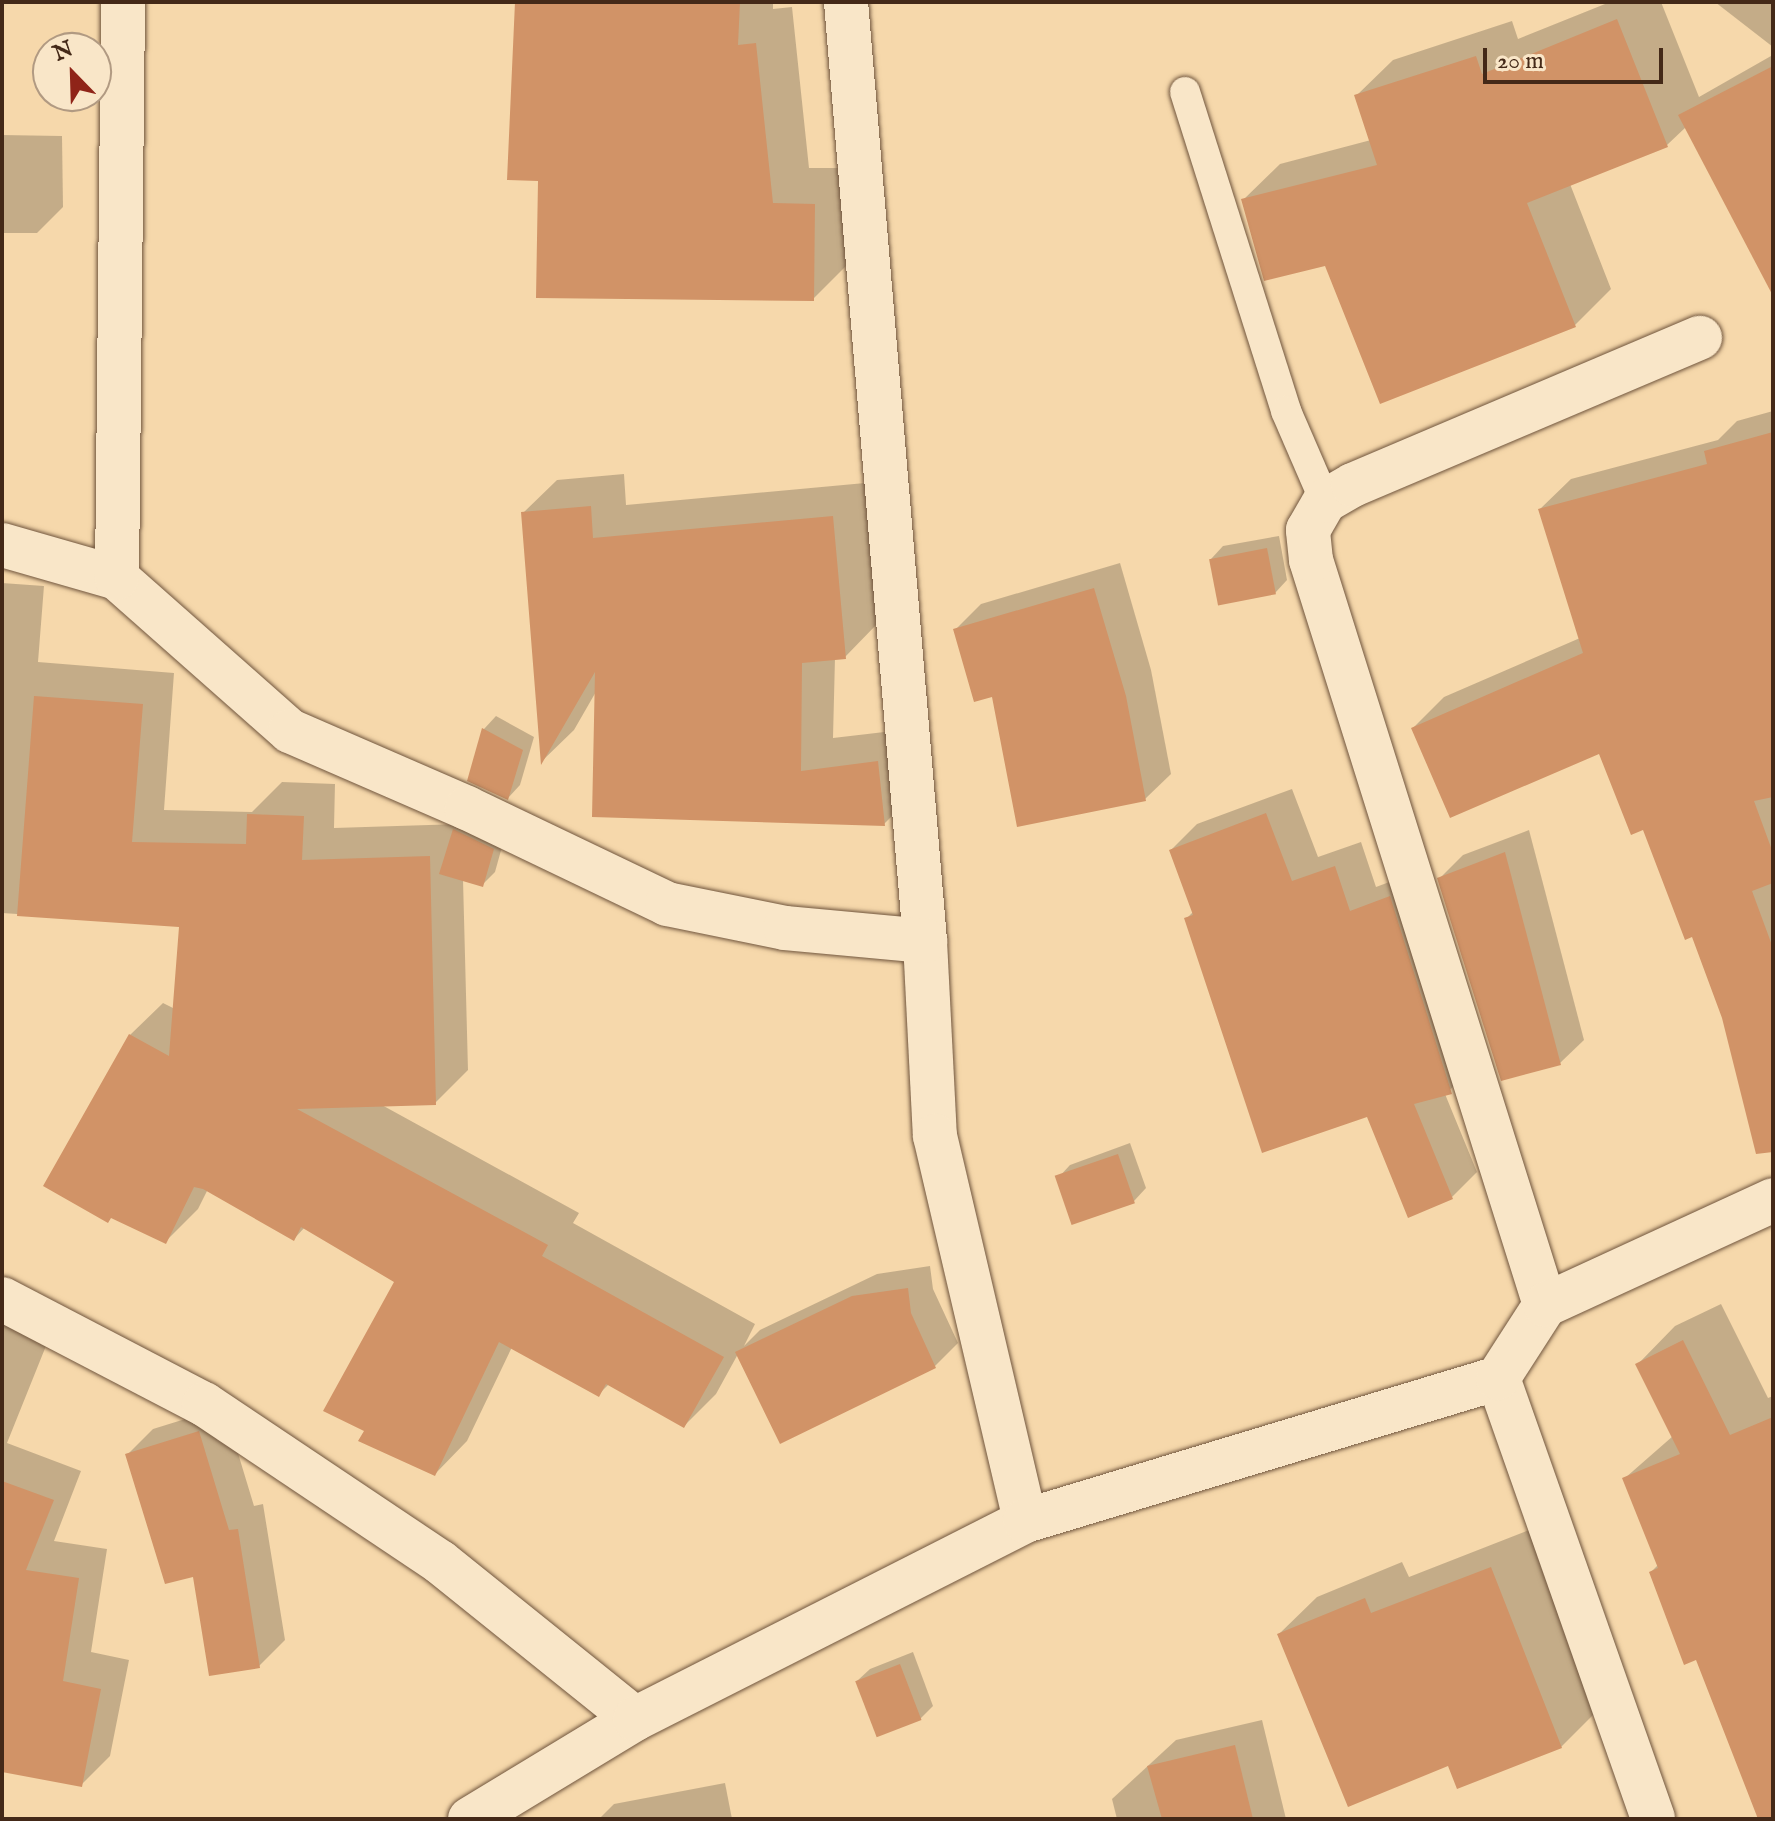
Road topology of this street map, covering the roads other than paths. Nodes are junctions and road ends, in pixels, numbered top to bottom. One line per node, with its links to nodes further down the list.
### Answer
1 (123, 2): 7 (street)
2 (846, 2): 8 (street)
3 (1185, 92): 5 (lane)
4 (1700, 338): 5 (street)
5 (1325, 501): 11 (street)
6 (2, 545): 7 (street)
7 (117, 578): 8 (street)
8 (925, 941): 13 (street)
9 (1773, 1200): 11 (street)
10 (2, 1299): 14 (street)
11 (1545, 1305): 12 (street)
12 (1498, 1378): 13 (street); 16 (street)
13 (1025, 1521): 14 (street)
14 (635, 1719): 15 (street)
15 (470, 1819)
16 (1653, 1819)

